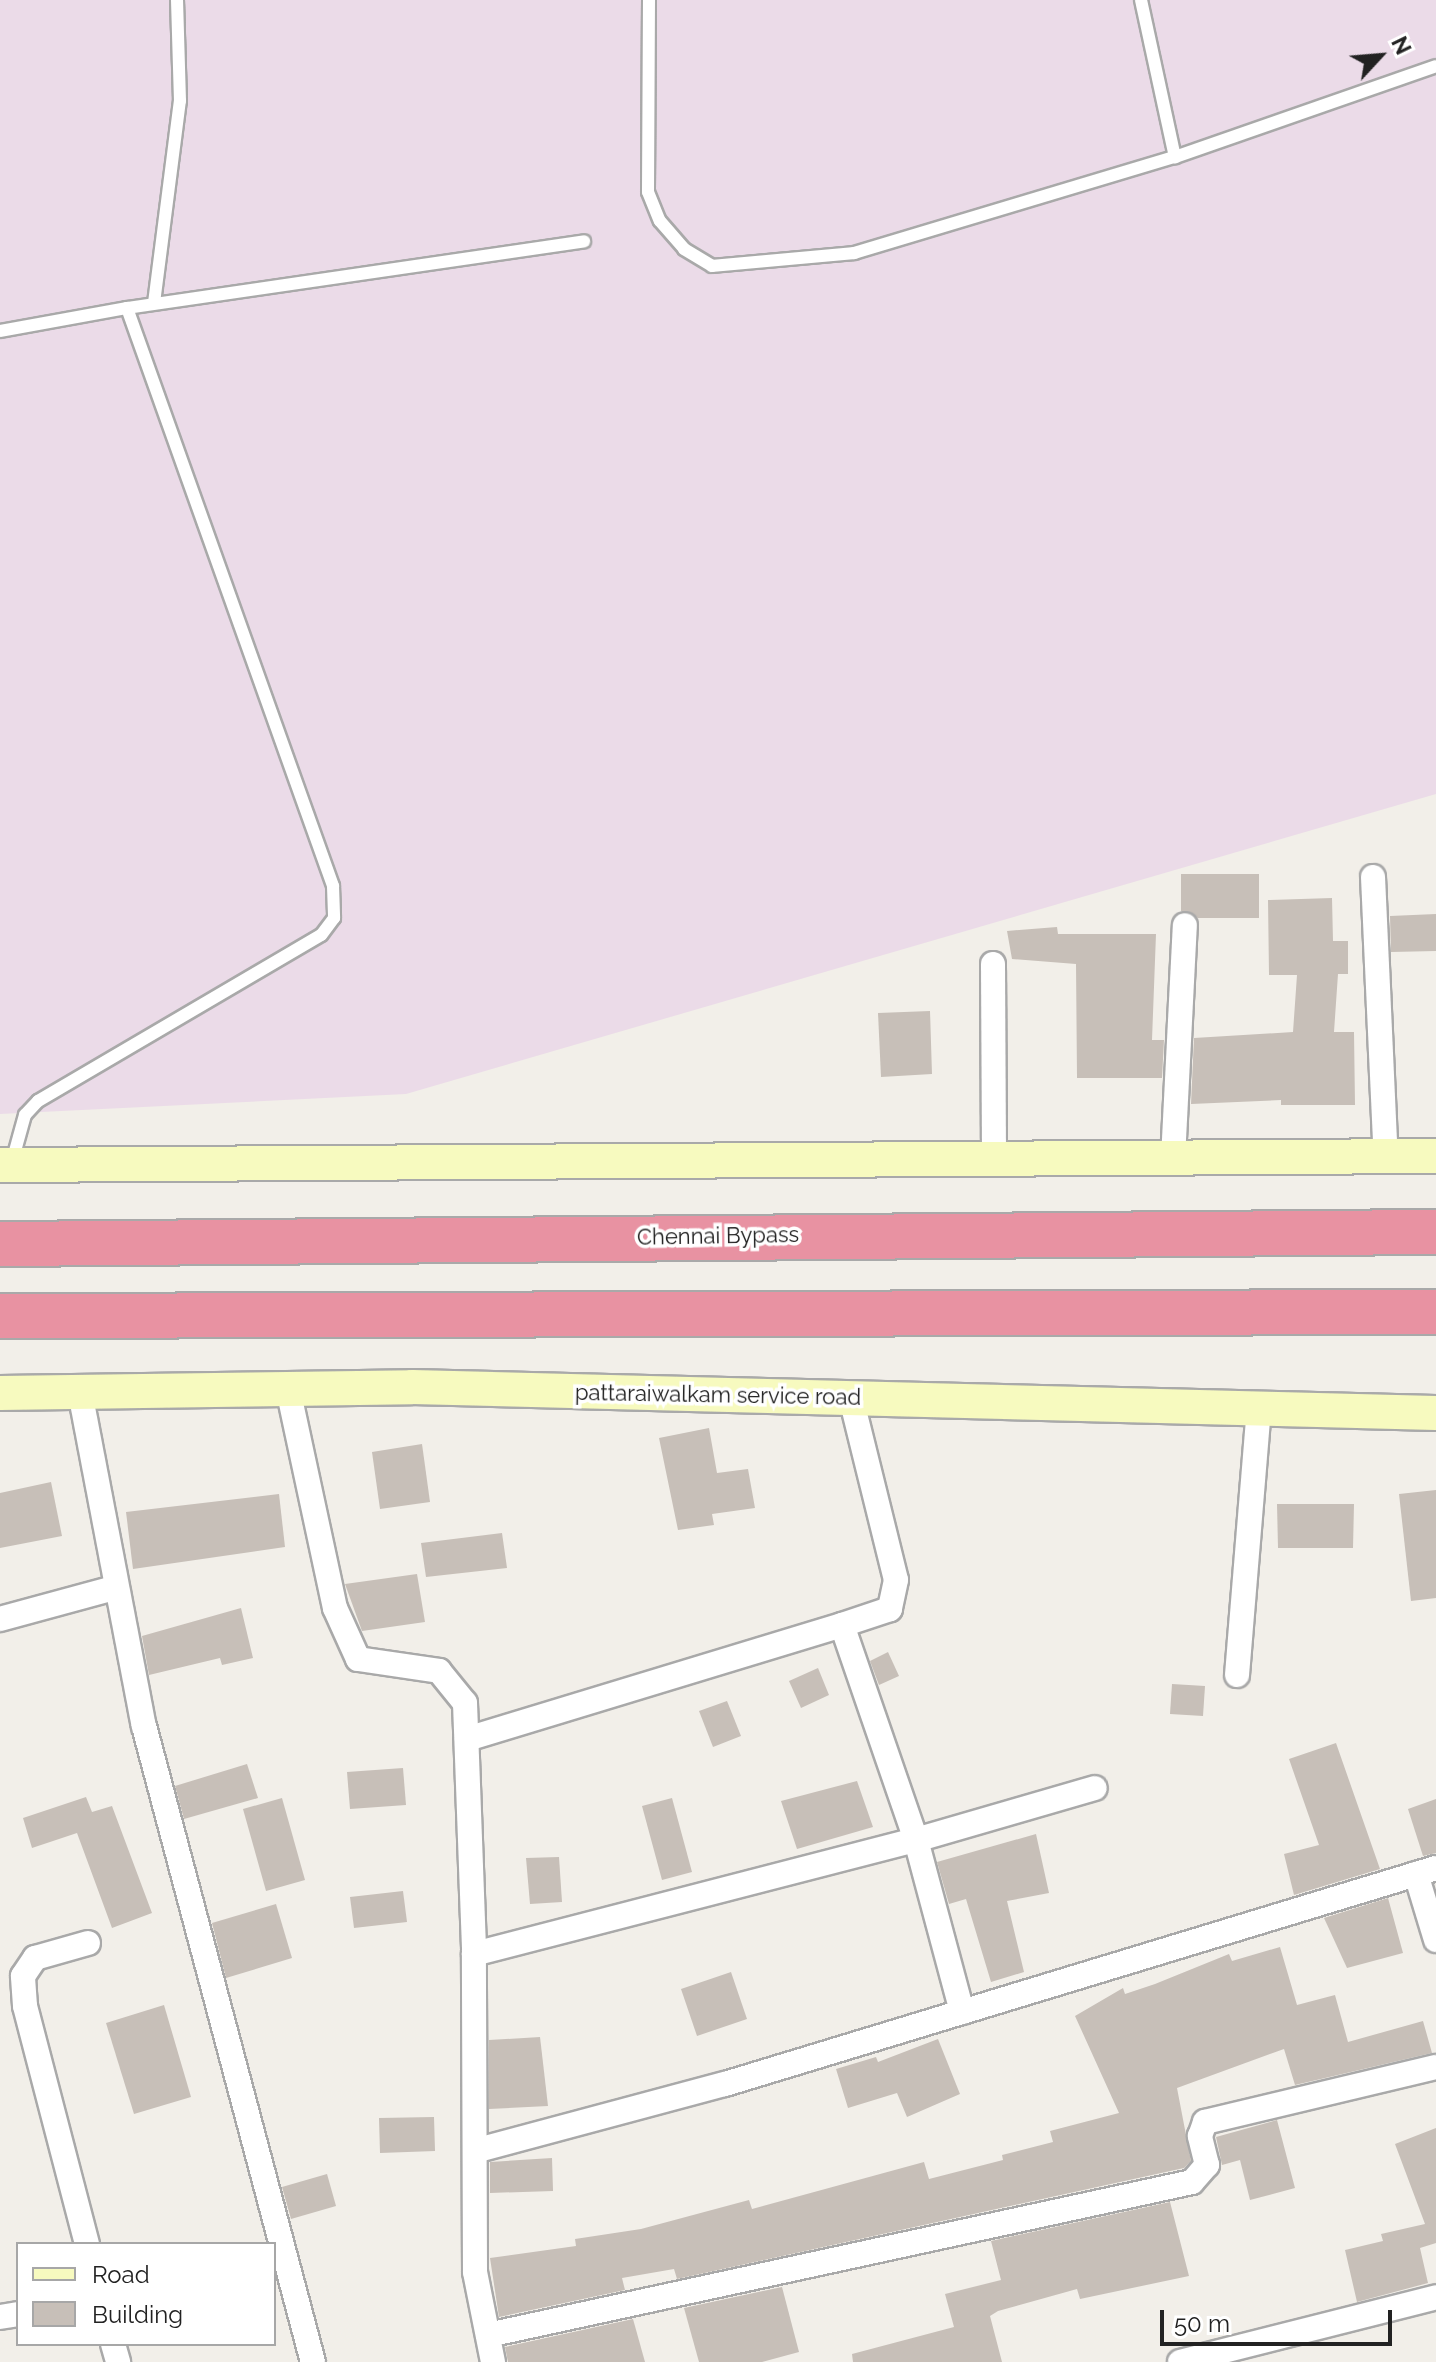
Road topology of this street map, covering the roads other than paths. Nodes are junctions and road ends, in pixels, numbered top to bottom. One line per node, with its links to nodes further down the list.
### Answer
1 (177, 0): 7 (lane)
2 (649, 0): 5 (lane)
3 (1141, 0): 5 (lane)
4 (1436, 66): 5 (lane)
5 (1175, 157)
6 (584, 241): 7 (lane)
7 (154, 303): 8 (lane)
8 (127, 308): 9 (lane); 17 (lane)
9 (0, 331)
10 (1373, 877): 14 (street)
11 (1185, 925): 16 (street)
12 (993, 964): 15 (street)
13 (1436, 1156): 14 (street)
14 (1386, 1158): 16 (street)
15 (994, 1159): 16 (street); 17 (street)
16 (1173, 1159)
17 (5, 1165)
18 (1436, 1232): 19 (highway, Chennai Bypass)
19 (0, 1244)
20 (1436, 1312): 21 (highway)
21 (0, 1316)
22 (288, 1389): 23 (street, pattaraiwalkam service road); 25 (street, pattaraiwalkam service road); 32 (street)
23 (80, 1392): 24 (street, pattaraiwalkam service road); 28 (street)
24 (0, 1393)
25 (851, 1398): 26 (street, pattaraiwalkam service road); 30 (street)
26 (1259, 1409): 27 (street, pattaraiwalkam service road); 31 (street)
27 (1436, 1413)
28 (114, 1588): 29 (street); 45 (street)
29 (0, 1619)
30 (842, 1625): 32 (street); 34 (street)
31 (1237, 1675)
32 (467, 1739): 38 (street)
33 (1095, 1788): 34 (street)
34 (916, 1840): 38 (street); 39 (street)
35 (1426, 1871): 36 (street); 39 (street)
36 (1436, 1940)
37 (88, 1943): 42 (street)
38 (474, 1954): 41 (street)
39 (962, 2012): 41 (street)
40 (1436, 2067): 44 (street)
41 (478, 2150): 44 (street)
42 (86, 2242)
43 (1436, 2297): 47 (street)
44 (488, 2335): 46 (street)
45 (313, 2362)
46 (493, 2362)
47 (1180, 2362)

